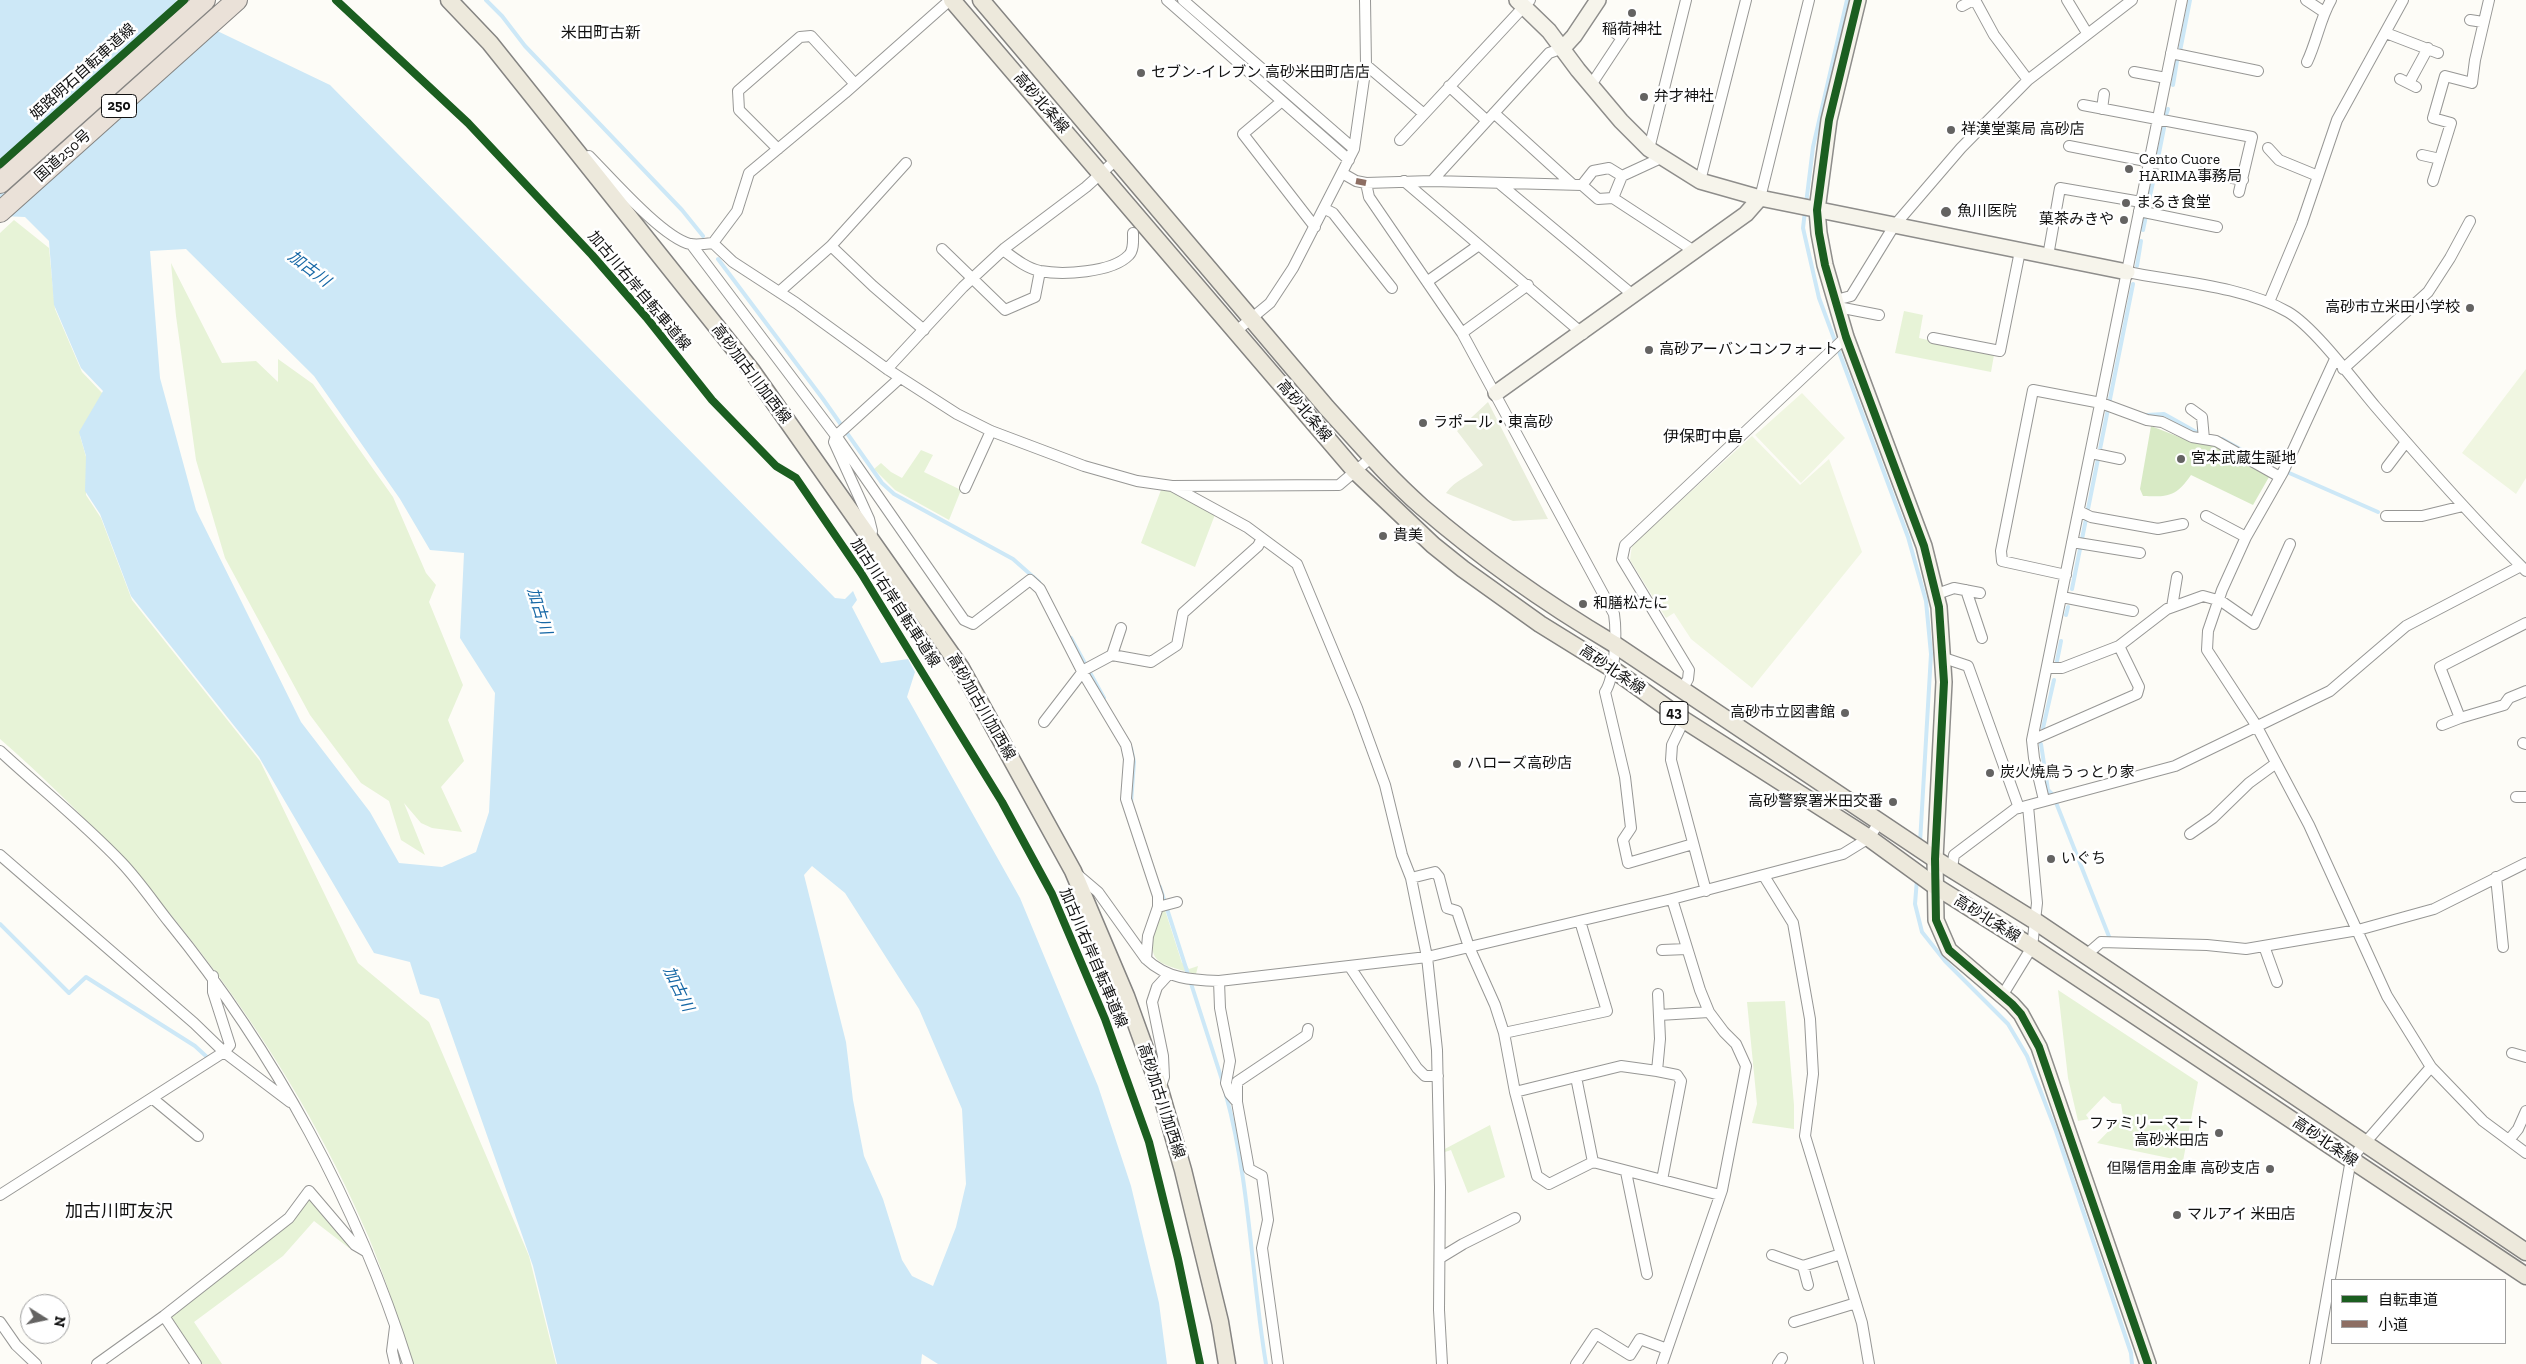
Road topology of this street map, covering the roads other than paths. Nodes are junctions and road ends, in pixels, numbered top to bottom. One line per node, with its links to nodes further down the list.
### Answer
1 (205, 0): 76 (highway, 国道250号 / 250)
2 (237, 0): 85 (highway, 国道250号 / 250)
3 (449, 0): 51 (main road, 高砂加古川加西線)
4 (951, 0): 42 (street); 66 (main road, 高砂北条線 / 43)
5 (981, 0): 62 (main road, 高砂北条線 / 43)
6 (1167, 0): 36 (street)
7 (1183, 0): 36 (street)
8 (1365, 0): 35 (street)
9 (1598, 0): 32 (street)
10 (1686, 0): 59 (street)
11 (1746, 0): 72 (street)
12 (1809, 0): 81 (street)
13 (1858, 0): 83 (street)
14 (1974, 0): 23 (street); 40 (street)
15 (2067, 0): 29 (street)
16 (2132, 0): 29 (street)
17 (2182, 0): 33 (street)
18 (2306, 0): 24 (street)
19 (2332, 0): 24 (street)
20 (2403, 0): 30 (street)
21 (2489, 0): 26 (street)
22 (1524, 2): 32 (street); 43 (street)
23 (1962, 6)
24 (2324, 12): 34 (street)
25 (2470, 20): 26 (street)
26 (2483, 22): 61 (street)
27 (1630, 26): 31 (street)
28 (1611, 30): 31 (street)
29 (2087, 33): 40 (street)
30 (2386, 33): 41 (street); 69 (street)
31 (1622, 38): 44 (street)
32 (1563, 48): 44 (street); 49 (street)
33 (2171, 53): 37 (street); 39 (street)
34 (2307, 62)
35 (1366, 65): 50 (street); 58 (street)
36 (1250, 66): 46 (street); 58 (street)
37 (2258, 71)
38 (2134, 72): 39 (street)
39 (2166, 78): 53 (street)
40 (2028, 80): 87 (street)
41 (2409, 83)
42 (855, 84): 57 (street); 57 (street)
43 (1449, 86): 50 (street); 52 (street)
44 (1591, 86): 59 (street)
45 (2104, 94): 48 (street)
46 (1282, 101): 63 (street); 88 (street)
47 (2083, 105): 48 (street)
48 (2102, 109): 53 (street)
49 (1494, 113): 52 (street); 78 (street)
50 (1424, 114): 54 (street)
51 (548, 116): 92 (street); 143 (main road, 高砂加古川加西線)
52 (1486, 120): 71 (street)
53 (2158, 120): 64 (street); 70 (street)
54 (1400, 140)
55 (2069, 146): 64 (street)
56 (2268, 148): 69 (street)
57 (778, 149): 91 (street)
58 (1354, 149): 63 (street)
59 (1655, 153): 68 (street); 72 (street)
60 (2422, 155): 61 (street)
61 (2440, 159): 73 (street)
62 (1116, 160): 66 (street); 111 (main road, 高砂北条線 / 43)
63 (1349, 160): 67 (street)
64 (2149, 162): 70 (street); 84 (street)
65 (906, 163): 94 (street)
66 (1101, 172): 96 (street); 113 (main road, 高砂北条線 / 43)
67 (1342, 173): 74 (street); 82 (street)
68 (1622, 176): 78 (street); 80 (street)
69 (2318, 176): 108 (street)
70 (2243, 180): 79 (street)
71 (1432, 181): 75 (street); 77 (street)
72 (1700, 181): 81 (street)
73 (2434, 181)
74 (1366, 182): 75 (street); 103 (street)
75 (1404, 182): 93 (street)
76 (0, 183)
77 (1500, 184): 78 (street); 107 (street)
78 (1577, 184): 80 (street)
79 (2239, 192)
80 (1613, 198): 97 (street)
81 (1760, 198): 83 (street); 97 (street)
82 (1325, 209): 88 (street); 105 (street)
83 (1817, 210): 87 (street); 109 (street)
84 (2144, 210): 89 (street); 99 (street); 101 (street)
85 (0, 212)
86 (2470, 221): 120 (street)
87 (1894, 226): 98 (street); 109 (street)
88 (1314, 227): 111 (street)
89 (2217, 227)
90 (1133, 233): 100 (street)
91 (713, 243): 92 (street); 106 (street)
92 (690, 244): 126 (street)
93 (1479, 245): 103 (street); 104 (street)
94 (831, 246): 106 (street); 112 (street)
95 (942, 249): 102 (street)
96 (1003, 250): 100 (street); 102 (street)
97 (1694, 251): 107 (street)
98 (2020, 251): 99 (street); 117 (street)
99 (2048, 256): 101 (street)
100 (1040, 271): 102 (street)
101 (2127, 272): 108 (street); 123 (street)
102 (973, 279): 112 (street)
103 (1428, 281): 114 (street)
104 (1528, 285): 114 (street); 115 (street)
105 (1392, 288)
106 (779, 292): 119 (street)
107 (1633, 295): 115 (street)
108 (2269, 302): 118 (street)
109 (1837, 303): 110 (street); 116 (street)
110 (1880, 315)
111 (1252, 319): 113 (street); 130 (main road, 高砂北条線 / 43)
112 (924, 330): 119 (street)
113 (1235, 332): 133 (main road, 高砂北条線 / 43)
114 (1462, 333): 122 (street)
115 (1583, 334): 122 (street)
116 (1846, 337): 153 (street); 168 (street)
117 (1933, 338)
118 (2335, 360): 120 (street); 134 (street)
119 (886, 369): 121 (street)
120 (2343, 369): 128 (street)
121 (900, 378): 125 (street); 126 (street)
122 (1496, 394): 161 (street)
123 (2101, 403): 127 (street); 129 (street); 149 (street)
124 (2191, 409): 127 (street)
125 (991, 431): 135 (street); 136 (street)
126 (836, 436): 143 (street); 167 (street)
127 (2204, 439): 134 (street)
128 (2406, 442): 132 (street); 137 (street)
129 (2091, 453): 131 (street); 138 (street)
130 (1372, 457): 133 (street); 161 (main road, 高砂北条線 / 43)
131 (2120, 459)
132 (2387, 467)
133 (1355, 472): 135 (street); 165 (main road, 高砂北条線 / 43)
134 (2280, 477): 142 (street)
135 (1172, 486): 144 (street)
136 (965, 488)
137 (2464, 506): 140 (street); 148 (street)
138 (2085, 514): 141 (street); 145 (street)
139 (2206, 516): 142 (street)
140 (2386, 516)
141 (2183, 524)
142 (2246, 537): 155 (street)
143 (870, 538): 188 (main road, 高砂加古川加西線)
144 (1262, 538): 163 (street); 191 (street)
145 (2078, 543): 147 (street); 149 (street)
146 (2290, 544): 155 (street)
147 (2140, 553)
148 (2523, 568): 174 (street)
149 (2066, 575): 154 (street)
150 (2177, 577): 156 (street)
151 (1966, 590): 152 (street); 153 (street); 160 (street)
152 (1980, 593)
153 (1937, 594): 164 (street)
154 (2068, 598): 157 (street); 166 (street)
155 (2221, 601): 156 (street); 174 (street)
156 (2172, 607): 162 (street)
157 (2133, 610)
158 (2526, 623): 170 (street)
159 (1121, 628): 163 (street)
160 (1982, 638)
161 (1614, 644): 165 (street); 168 (main road, 高砂北条線 / 43)
162 (2119, 646): 166 (street); 175 (street)
163 (1112, 654): 167 (street)
164 (1944, 658): 179 (street); 185 (street)
165 (1611, 668): 171 (main road, 高砂北条線 / 43); 183 (street)
166 (2054, 668): 175 (street)
167 (1086, 669): 172 (street); 206 (street)
168 (1682, 690): 180 (main road, 高砂北条線 / 43)
169 (2526, 691): 170 (street)
170 (2460, 718): 173 (street)
171 (1684, 720): 182 (main road, 高砂北条線 / 43); 183 (street)
172 (1044, 722)
173 (2442, 724)
174 (2256, 725): 177 (street); 178 (street)
175 (2039, 738): 178 (street)
176 (0, 751): 209 (street)
177 (2276, 764): 181 (street); 197 (street)
178 (2044, 800): 179 (street)
179 (2023, 807): 187 (street); 196 (street)
180 (1880, 821): 182 (street); 185 (main road, 高砂北条線 / 43)
181 (2190, 834)
182 (1868, 838): 189 (street); 192 (main road, 高砂北条線 / 43)
183 (1693, 844): 193 (street)
184 (0, 855): 218 (street)
185 (1935, 859): 187 (main road, 高砂北条線 / 43); 192 (street)
186 (2526, 864): 190 (street)
187 (1952, 868): 196 (main road, 高砂北条線 / 43)
188 (1073, 872): 206 (street); 227 (main road, 高砂加古川加西線)
189 (1764, 876): 193 (street); 246 (street)
190 (2496, 877): 197 (street); 201 (street)
191 (1412, 878): 199 (street); 205 (street)
192 (1935, 886): 200 (main road, 高砂北条線 / 43); 213 (street)
193 (1706, 891): 194 (street)
194 (1672, 899): 195 (street); 202 (street)
195 (1580, 921): 199 (street); 217 (street)
196 (2035, 921): 200 (street); 204 (main road, 高砂北条線 / 43)
197 (2358, 930): 198 (street); 222 (street)
198 (2264, 946): 204 (street); 211 (street)
199 (1469, 947): 205 (street); 217 (street)
200 (2032, 947): 213 (street); 237 (main road, 高砂北条線 / 43)
201 (2502, 947)
202 (1687, 949): 203 (street); 214 (street)
203 (1662, 950)
204 (2085, 956): 235 (main road, 高砂北条線 / 43)
205 (1427, 957): 207 (street); 224 (street)
206 (1146, 959): 208 (street)
207 (1350, 967): 210 (street); 224 (street)
208 (1168, 975): 210 (street); 227 (street)
209 (213, 976): 218 (street); 231 (street)
210 (1219, 981): 221 (street)
211 (2276, 982)
212 (1658, 994): 215 (street)
213 (2002, 996): 271 (street)
214 (1709, 1012): 215 (street); 242 (street)
215 (1659, 1015): 223 (street)
216 (1308, 1029): 226 (street)
217 (1504, 1033): 228 (street)
218 (224, 1052): 229 (street); 231 (street)
219 (2512, 1053): 220 (street)
220 (2526, 1057)
221 (1230, 1061): 226 (street); 230 (street)
222 (2431, 1067): 234 (street); 235 (street)
223 (1657, 1071): 225 (street); 240 (street)
224 (1438, 1076): 248 (street)
225 (1576, 1078): 228 (street); 238 (street)
226 (1237, 1082): 230 (street)
227 (1160, 1090): 265 (main road, 高砂加古川加西線)
228 (1515, 1092): 238 (street)
229 (152, 1098): 233 (street); 241 (street)
230 (1237, 1102): 266 (street)
231 (296, 1106): 244 (street)
232 (2526, 1111): 234 (street)
233 (198, 1136)
234 (2509, 1140): 236 (street)
235 (2364, 1143): 237 (street); 245 (main road, 高砂北条線 / 43)
236 (2526, 1153)
237 (2351, 1159): 251 (main road, 高砂北条線 / 43); 272 (street)
238 (1594, 1162): 239 (street)
239 (1626, 1172): 240 (street); 250 (street)
240 (1662, 1180): 242 (street)
241 (0, 1195)
242 (1720, 1195): 258 (street)
243 (1514, 1218): 248 (street)
244 (367, 1252): 254 (street); 257 (street)
245 (2526, 1252)
246 (1841, 1254): 249 (street); 253 (street)
247 (1772, 1255): 249 (street)
248 (1440, 1258): 267 (street)
249 (1803, 1266): 252 (street)
250 (1647, 1274)
251 (2526, 1276)
252 (1808, 1285)
253 (1856, 1303): 256 (street); 270 (street)
254 (164, 1316): 261 (street); 262 (street)
255 (0, 1322): 260 (street)
256 (1794, 1322)
257 (395, 1324): 263 (street); 264 (street)
258 (1667, 1349): 259 (street); 269 (street)
259 (1628, 1360): 268 (street)
260 (36, 1364)
261 (97, 1364)
262 (196, 1364)
263 (395, 1364)
264 (408, 1364)
265 (1226, 1364)
266 (1278, 1364)
267 (1442, 1364)
268 (1576, 1364)
269 (1662, 1364)
270 (1869, 1364)
271 (2148, 1364)
272 (2315, 1364)

